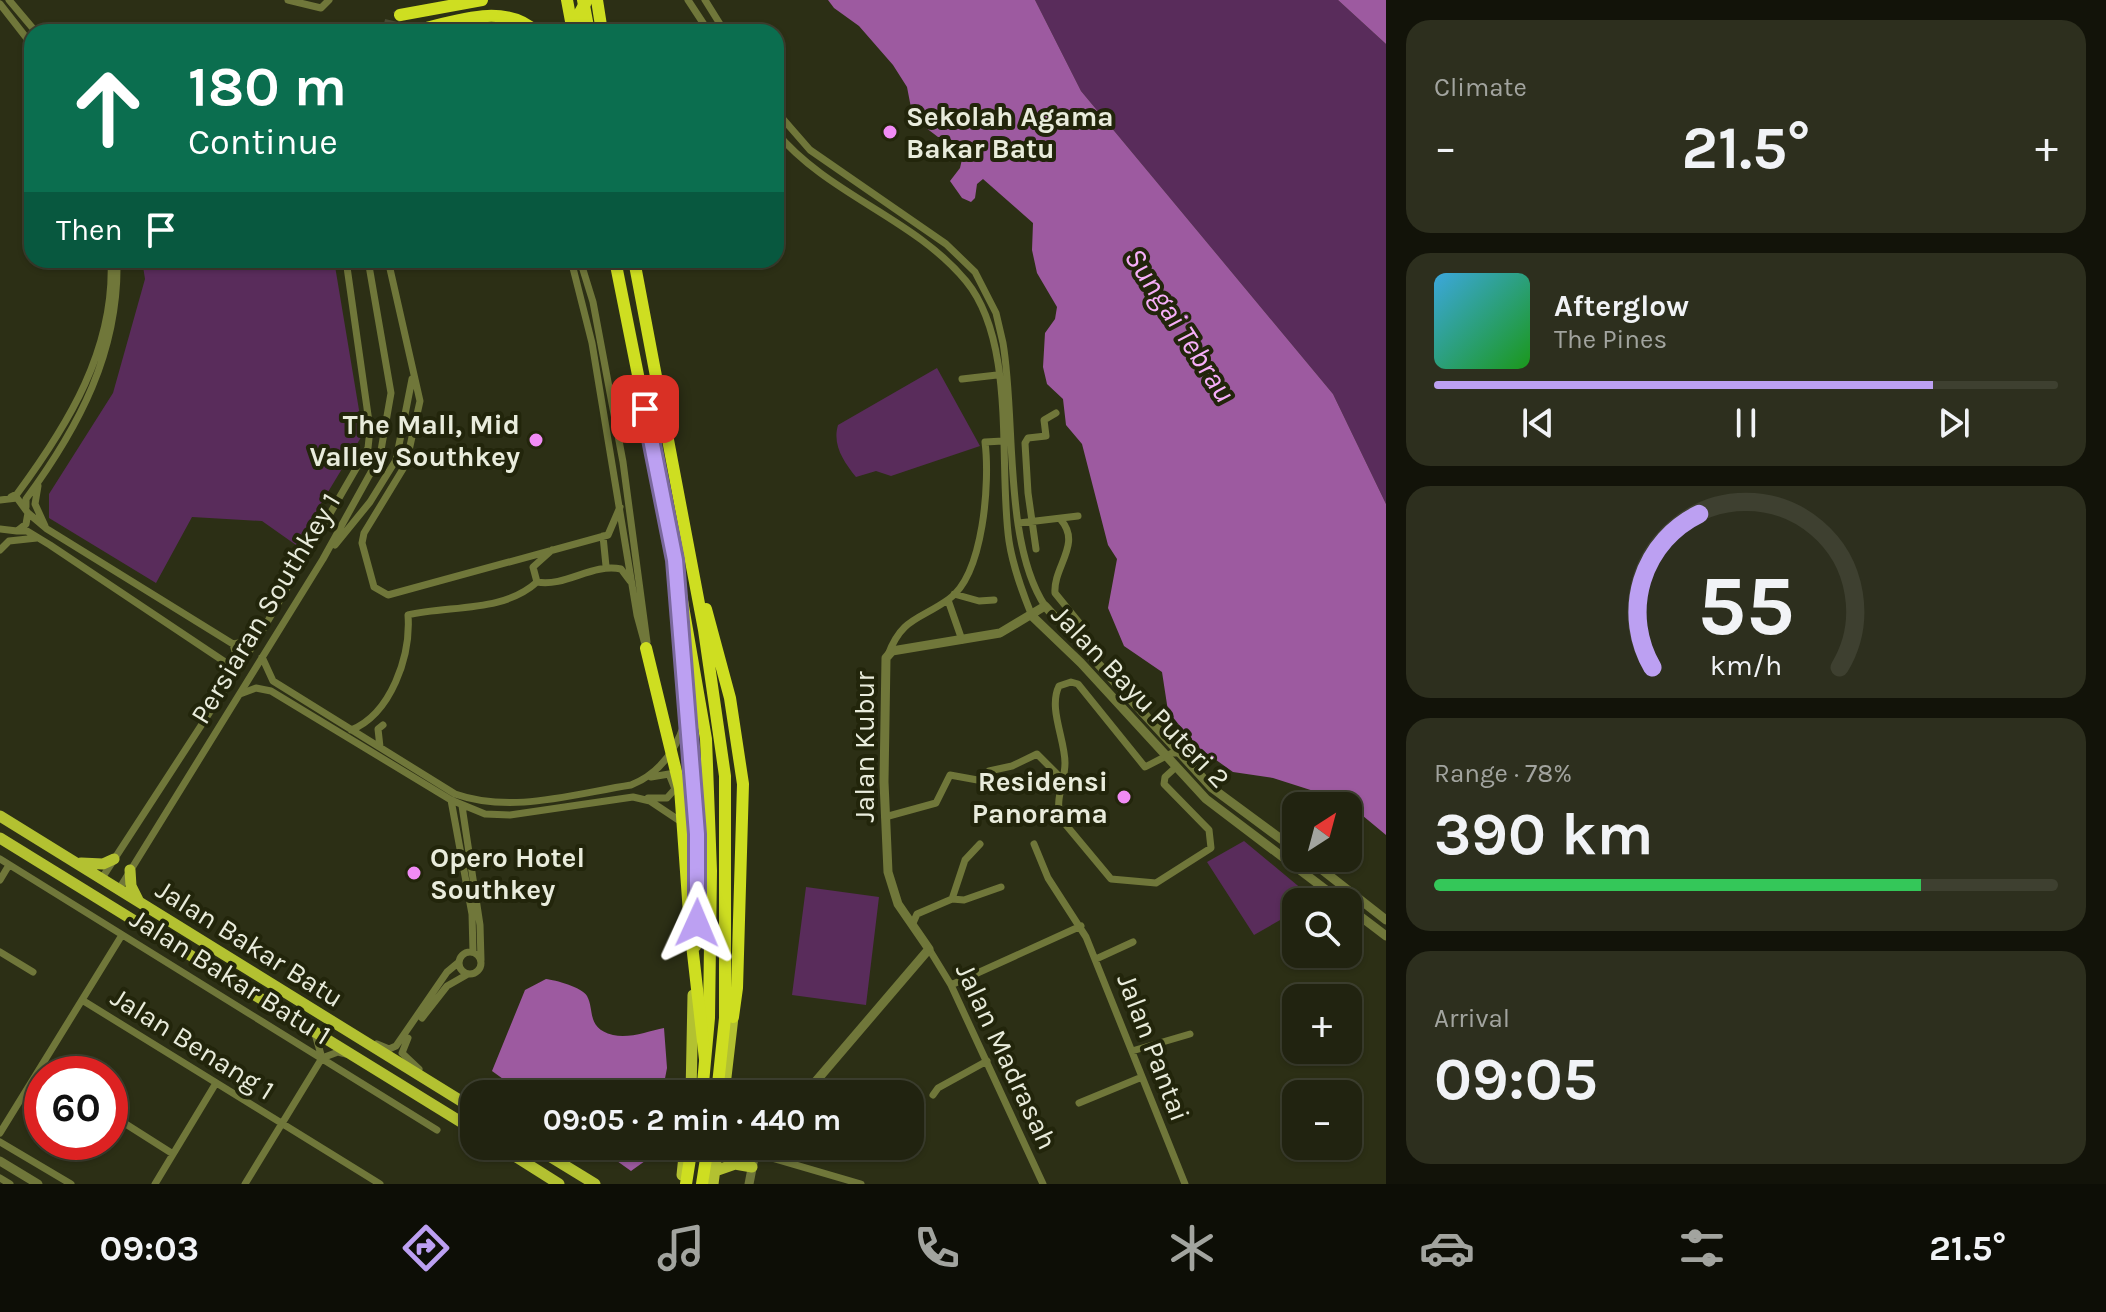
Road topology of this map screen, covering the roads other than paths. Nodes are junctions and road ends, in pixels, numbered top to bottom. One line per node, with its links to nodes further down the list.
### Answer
1 (9, 0): 12 (street)
2 (288, 0): 3 (street)
3 (329, 0)
4 (482, 0): 11 (highway)
5 (585, 0): 16 (highway, bridge); 17 (highway)
6 (597, 0): 18 (highway)
7 (688, 0): 19 (street)
8 (705, 0): 20 (street)
9 (568, 1): 15 (highway)
10 (0, 4): 21 (street)
11 (400, 15)
12 (29, 24)
13 (455, 24): 14 (highway)
14 (526, 24)
15 (570, 24)
16 (574, 24)
17 (588, 24)
18 (601, 24)
19 (704, 24)
20 (720, 24)
21 (24, 35)
22 (784, 120): 47 (street, Jalan Bayu Puteri 2)
23 (784, 141): 33 (street, Jalan Bayu Puteri 2)
24 (113, 268): 39 (street)
25 (114, 268): 38 (street)
26 (347, 268): 66 (street, Persiaran Southkey 1)
27 (369, 268): 57 (street, Persiaran Southkey 1)
28 (390, 268): 34 (street)
29 (573, 268): 42 (street)
30 (582, 268): 70 (street)
31 (617, 268): 58 (highway)
32 (637, 268): 56 (highway)
33 (997, 375): 35 (street); 37 (street, Jalan Bayu Puteri 2)
34 (413, 377): 53 (street); 57 (street)
35 (962, 379)
36 (1056, 413): 46 (street)
37 (1003, 441): 62 (street); 65 (street, Jalan Bayu Puteri 2)
38 (40, 480): 43 (street); 49 (street)
39 (24, 485): 40 (street); 41 (street)
40 (11, 497): 41 (street); 43 (street)
41 (0, 498)
42 (620, 507): 51 (street); 61 (street)
43 (27, 510): 49 (street); 50 (street)
44 (1078, 516): 45 (street)
45 (1061, 520): 46 (street); 69 (street)
46 (1033, 522): 47 (street); 55 (street)
47 (1019, 523): 64 (street, Jalan Bayu Puteri 2)
48 (0, 529): 50 (street)
49 (47, 529): 68 (street)
50 (14, 532): 52 (street); 54 (street)
51 (603, 536): 53 (street); 59 (street)
52 (39, 538): 54 (street); 73 (street)
53 (553, 548): 60 (street)
54 (0, 549)
55 (1036, 549)
56 (689, 553): 130 (highway); 143 (highway)
57 (323, 559): 71 (street, Persiaran Southkey 1)
58 (675, 560): 76 (highway); 138 (highway, bridge)
59 (606, 566): 60 (street); 61 (street)
60 (537, 582): 78 (street)
61 (632, 583): 70 (street)
62 (951, 597): 63 (street); 67 (street); 72 (street)
63 (994, 600)
64 (1045, 606): 65 (street, Jalan Kubur); 69 (street, Jalan Bayu Puteri 2)
65 (1032, 616): 67 (street, Jalan Kubur); 81 (street, Jalan Bayu Puteri 2)
66 (258, 638): 68 (street); 74 (street, Persiaran Southkey 1)
67 (962, 640): 72 (street, Jalan Kubur)
68 (233, 644): 73 (street)
69 (1083, 644): 80 (street, Jalan Bayu Puteri 2)
70 (646, 648): 138 (highway, bridge)
71 (262, 657): 75 (street, Persiaran Southkey 1); 78 (street)
72 (886, 658): 91 (street, Jalan Kubur)
73 (228, 664): 74 (street)
74 (228, 684): 85 (street, Persiaran Southkey 1)
75 (238, 695): 86 (street, Persiaran Southkey 1); 88 (street)
76 (687, 712): 84 (street); 92 (main road)
77 (383, 725): 79 (street)
78 (351, 730): 79 (street)
79 (380, 747): 84 (street)
80 (1180, 753): 81 (street); 94 (street, Jalan Bayu Puteri 2)
81 (1165, 756): 82 (street, Jalan Bayu Puteri 2); 82 (street)
82 (1176, 767): 107 (street, Jalan Bayu Puteri 2)
83 (1058, 775): 91 (street)
84 (645, 779): 87 (street)
85 (167, 780): 86 (street); 98 (street, Persiaran Southkey 1)
86 (181, 788): 101 (street, Persiaran Southkey 1)
87 (641, 797): 89 (street); 92 (street)
88 (451, 800): 89 (street); 122 (street)
89 (462, 806): 124 (street)
90 (0, 816): 99 (main road, Jalan Bakar Batu)
91 (885, 817): 115 (street, Jalan Kubur)
92 (697, 834): 141 (main road)
93 (0, 838): 105 (main road, Jalan Bakar Batu)
94 (1282, 840)
95 (980, 844): 110 (street)
96 (1034, 844): 116 (street, Jalan Pantai)
97 (0, 859): 100 (street, Jalan Bakar Batu 1)
98 (114, 859): 99 (main road); 103 (street, Persiaran Southkey 1)
99 (72, 860): 103 (main road, Jalan Bakar Batu)
100 (9, 865): 104 (street); 117 (street, Jalan Bakar Batu 1)
101 (130, 870): 108 (street, Persiaran Southkey 1); 111 (main road)
102 (1325, 872): 114 (street)
103 (102, 878): 108 (main road, Jalan Bakar Batu); 109 (main road)
104 (0, 880)
105 (77, 885): 109 (main road); 112 (main road, Jalan Bakar Batu)
106 (1001, 887): 110 (street)
107 (1324, 888)
108 (119, 889): 109 (main road); 111 (main road, Jalan Bakar Batu)
109 (106, 893): 112 (main road)
110 (952, 899): 115 (street)
111 (139, 902): 131 (main road, Jalan Bakar Batu)
112 (125, 914): 132 (main road, Jalan Bakar Batu)
113 (1362, 918): 118 (street)
114 (1386, 920)
115 (913, 923): 120 (street, Jalan Kubur)
116 (1081, 926): 123 (street, Jalan Pantai); 128 (street)
117 (122, 935): 129 (street); 137 (street, Jalan Bakar Batu 1)
118 (1386, 936)
119 (1133, 942): 123 (street)
120 (929, 949): 128 (street, Jalan Madrasah); 145 (street)
121 (0, 952): 126 (street)
122 (473, 952): 124 (street); 125 (street)
123 (1096, 959): 134 (street, Jalan Pantai)
124 (481, 960): 127 (street)
125 (459, 962): 127 (street); 131 (street)
126 (33, 972)
127 (468, 974): 147 (street)
128 (951, 985): 139 (street, Jalan Madrasah)
129 (82, 1000): 136 (street); 146 (street, Jalan Benang 1)
130 (733, 1017): 144 (main road)
131 (342, 1029): 147 (main road, Jalan Bakar Batu)
132 (315, 1033): 135 (main road, Jalan Bakar Batu); 137 (street)
133 (1190, 1034): 134 (street)
134 (1132, 1051): 140 (street, Jalan Pantai)
135 (351, 1055): 137 (street); 152 (main road, Jalan Bakar Batu)
136 (51, 1056)
137 (322, 1058): 153 (street); 155 (street, Jalan Bakar Batu 1)
138 (705, 1059): 142 (highway)
139 (987, 1061): 148 (street); 185 (street, Jalan Madrasah)
140 (1142, 1077): 151 (street); 186 (street, Jalan Pantai)
141 (691, 1080)
142 (703, 1080)
143 (718, 1080)
144 (726, 1080)
145 (817, 1080)
146 (216, 1083): 153 (street, Jalan Benang 1); 158 (street)
147 (437, 1087): 150 (main road, Jalan Bakar Batu)
148 (933, 1095)
149 (24, 1098): 156 (street)
150 (460, 1101)
151 (1079, 1103)
152 (460, 1121)
153 (282, 1123): 176 (street); 177 (street, Jalan Benang 1)
154 (128, 1125): 158 (street)
155 (437, 1130)
156 (0, 1133)
157 (0, 1142): 174 (street)
158 (173, 1154): 175 (street)
159 (521, 1160): 178 (main road)
160 (556, 1160): 179 (main road)
161 (684, 1160): 180 (main road)
162 (689, 1160): 180 (highway)
163 (706, 1160): 181 (highway)
164 (716, 1160): 169 (main road)
165 (754, 1160): 168 (street)
166 (788, 1160): 184 (street)
167 (0, 1161): 171 (street)
168 (752, 1167): 169 (main road); 183 (street)
169 (715, 1171): 182 (main road)
170 (0, 1178): 172 (street)
171 (21, 1180): 173 (street)
172 (10, 1184)
173 (38, 1184)
174 (71, 1184)
175 (155, 1184)
176 (245, 1184)
177 (380, 1184)
178 (559, 1184)
179 (595, 1184)
180 (683, 1184)
181 (702, 1184)
182 (713, 1184)
183 (749, 1184)
184 (861, 1184)
185 (1043, 1184)
186 (1185, 1184)

